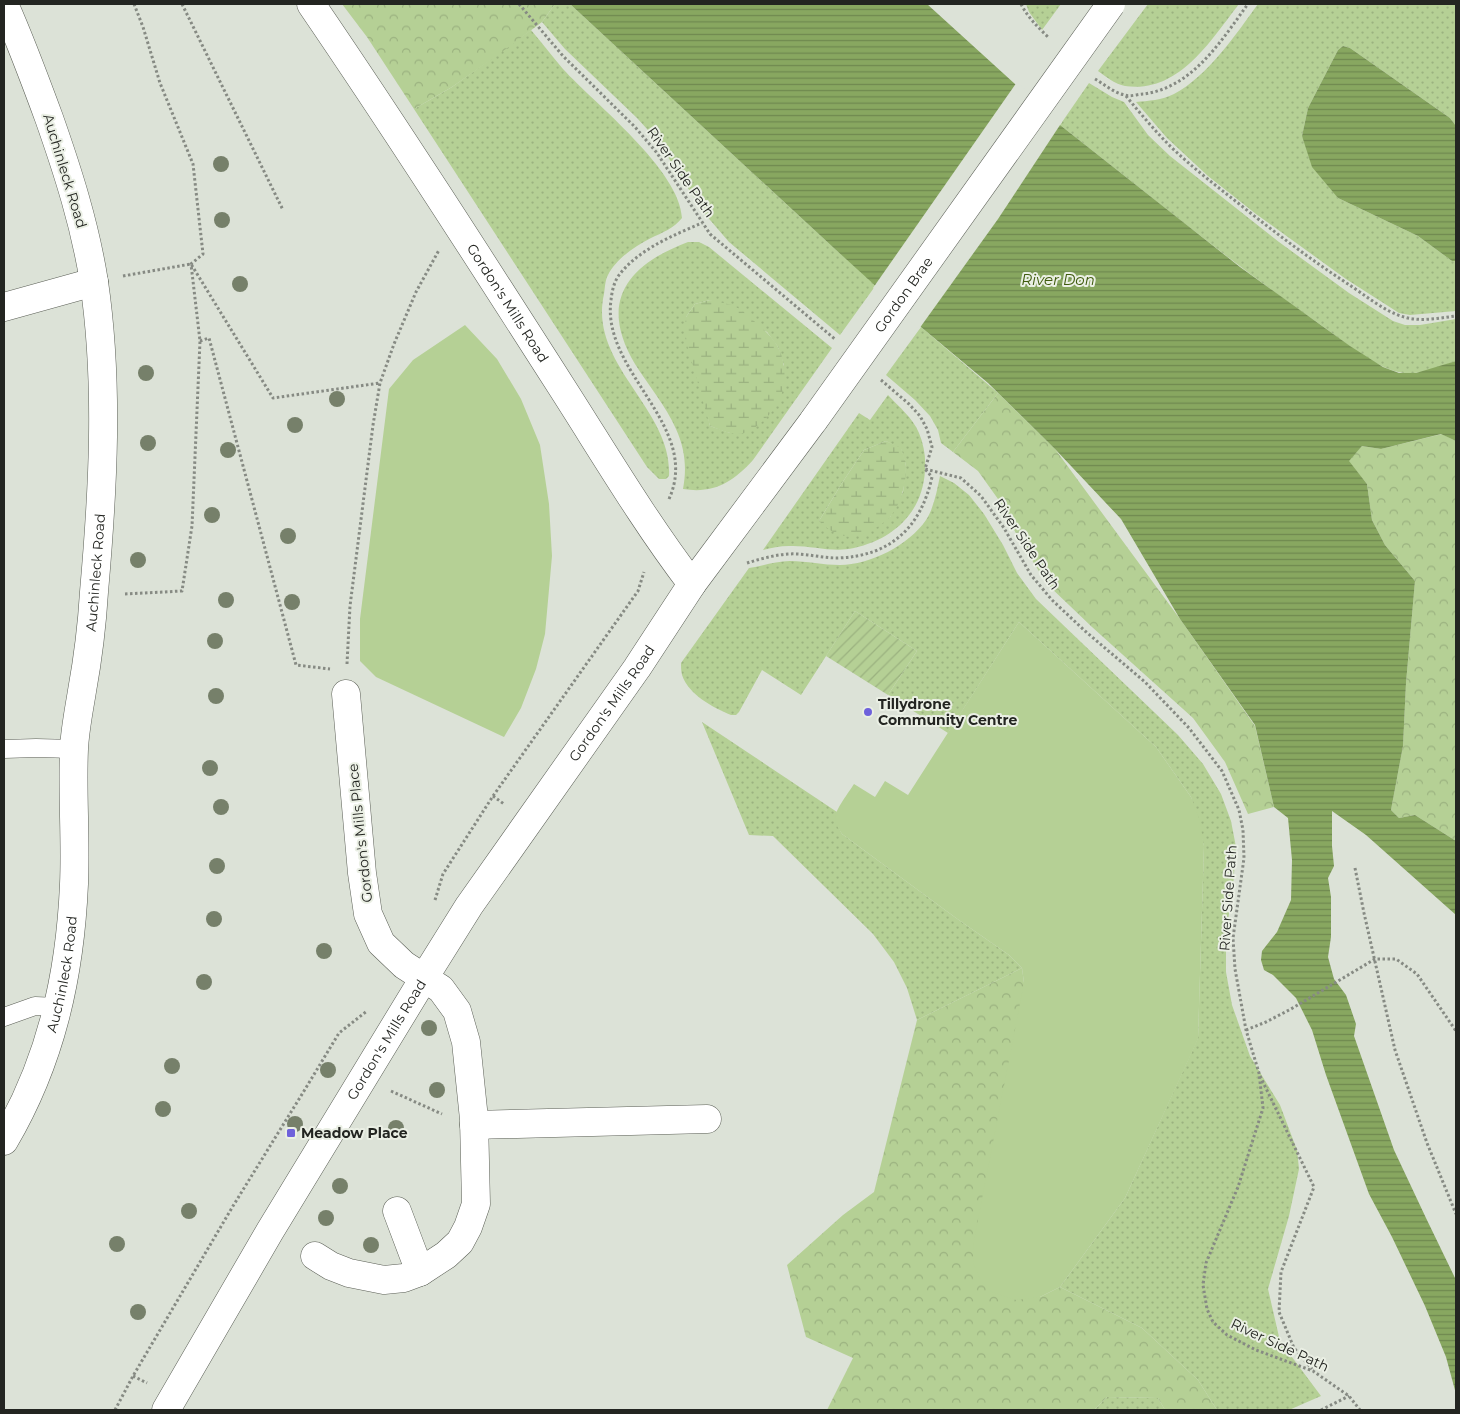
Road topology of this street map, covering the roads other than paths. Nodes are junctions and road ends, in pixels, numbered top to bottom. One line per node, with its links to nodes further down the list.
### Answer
1 (4, 4): 4 (street, Auchinleck Road)
2 (312, 4): 6 (street, Gordon's Mills Road)
3 (1111, 4): 6 (street, Gordon Brae, bridge)
4 (94, 282): 5 (street); 8 (street, Auchinleck Road)
5 (4, 307)
6 (692, 584): 10 (street, Gordon's Mills Road)
7 (347, 682): 10 (street, Gordon's Mills Place)
8 (74, 749): 9 (lane); 11 (street, Auchinleck Road)
9 (4, 750)
10 (424, 978): 14 (street); 19 (street, Gordon's Mills Road)
11 (58, 1007): 12 (lane); 15 (street, Auchinleck Road)
12 (4, 1017)
13 (707, 1119): 14 (street)
14 (474, 1122): 18 (street)
15 (4, 1141)
16 (397, 1211): 18 (street)
17 (315, 1256): 18 (street)
18 (420, 1272)
19 (166, 1410)

